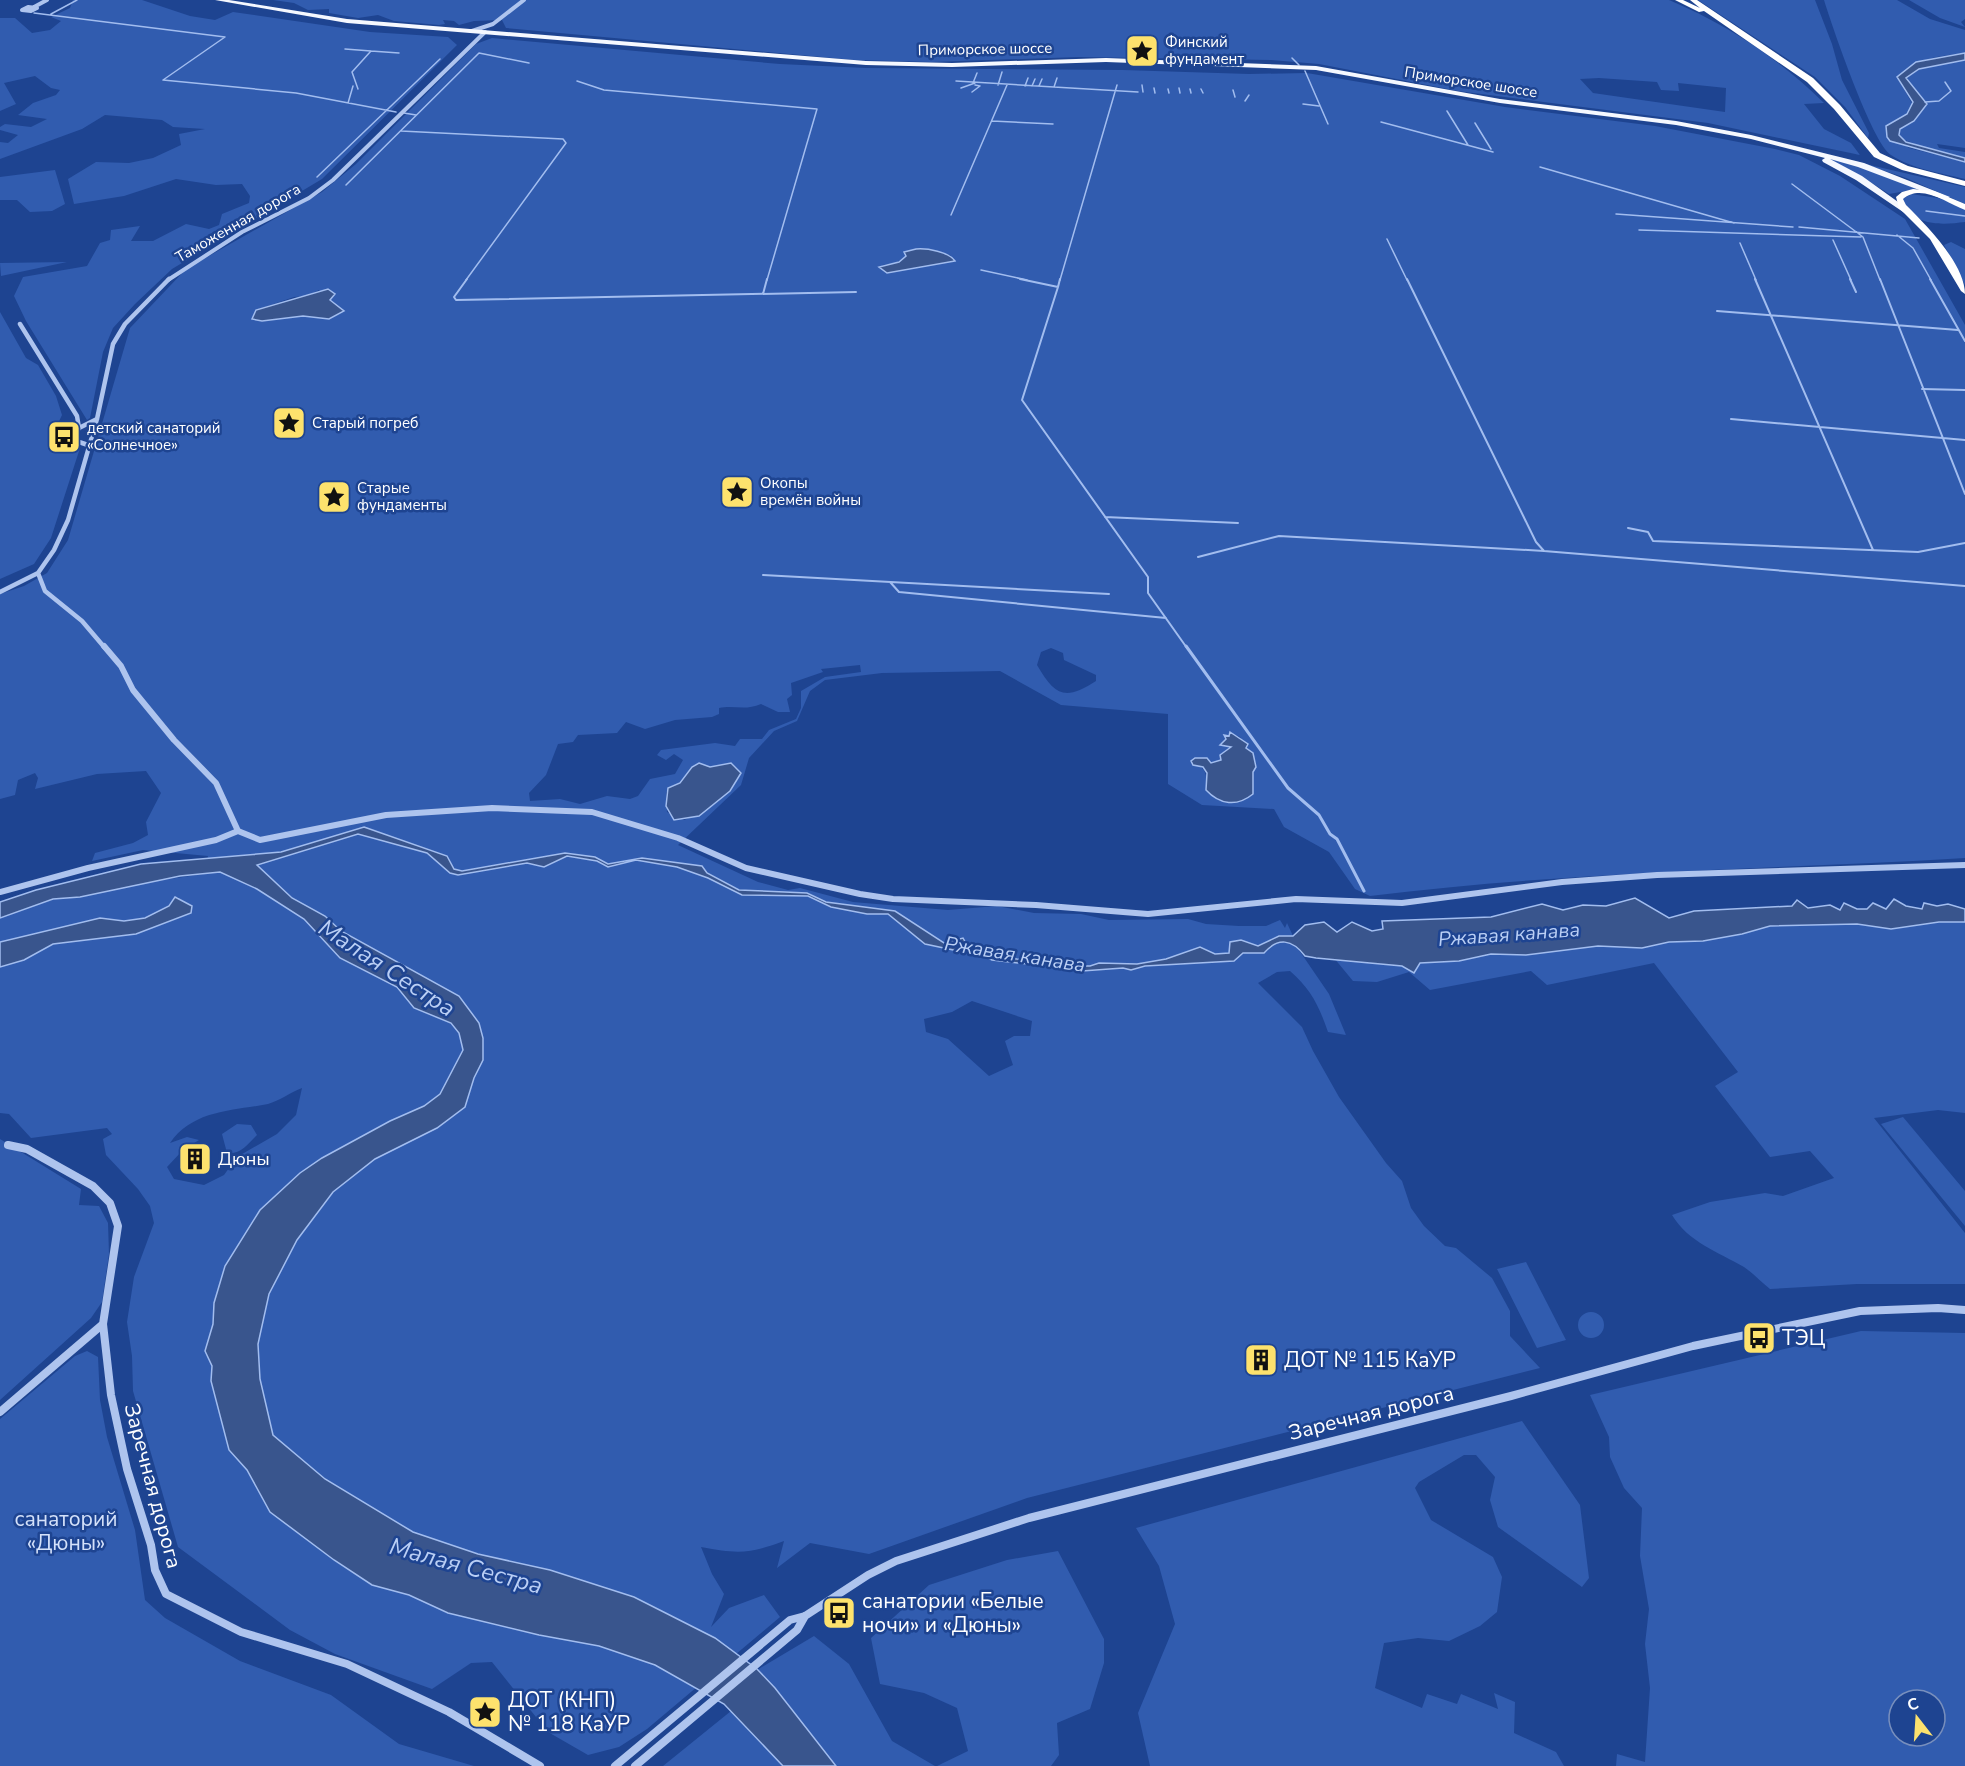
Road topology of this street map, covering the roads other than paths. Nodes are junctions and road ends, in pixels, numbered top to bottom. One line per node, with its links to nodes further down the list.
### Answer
1 (47, 0): 7 (street)
2 (218, 0): 6 (main road, Приморское шоссе)
3 (524, 0): 8 (street)
4 (1678, 0): 9 (highway)
5 (1693, 0): 9 (highway)
6 (243, 1): 10 (main road, Приморское шоссе)
7 (34, 6)
8 (493, 24): 10 (street); 12 (street)
9 (1734, 27): 14 (highway)
10 (472, 31): 11 (main road, Приморское шоссе)
11 (485, 32): 12 (main road, Приморское шоссе); 20 (street, Таможенная дорога)
12 (496, 33): 13 (main road, Приморское шоссе)
13 (1750, 136): 15 (main road, Приморское шоссе); 17 (main road, Приморское шоссе)
14 (1965, 184)
15 (1952, 200): 16 (highway, Приморское шоссе); 17 (highway)
16 (1965, 207)
17 (1909, 214): 18 (highway, Приморское шоссе)
18 (1965, 291)
19 (20, 324): 21 (street)
20 (97, 419): 21 (street); 22 (street, Таможенная дорога)
21 (80, 428): 22 (street)
22 (88, 445): 23 (street, Таможенная дорога)
23 (38, 573): 24 (street, Таможенная дорога); 25 (street)
24 (0, 592)
25 (238, 831): 26 (street); 27 (street)
26 (1965, 865)
27 (0, 892)
28 (8, 1145): 30 (street, Заречная дорога)
29 (1965, 1310): 32 (street, Заречная дорога)
30 (103, 1324): 31 (street); 33 (street, Заречная дорога)
31 (0, 1412)
32 (805, 1616): 34 (street); 35 (street)
33 (540, 1766)
34 (615, 1766)
35 (635, 1766)

